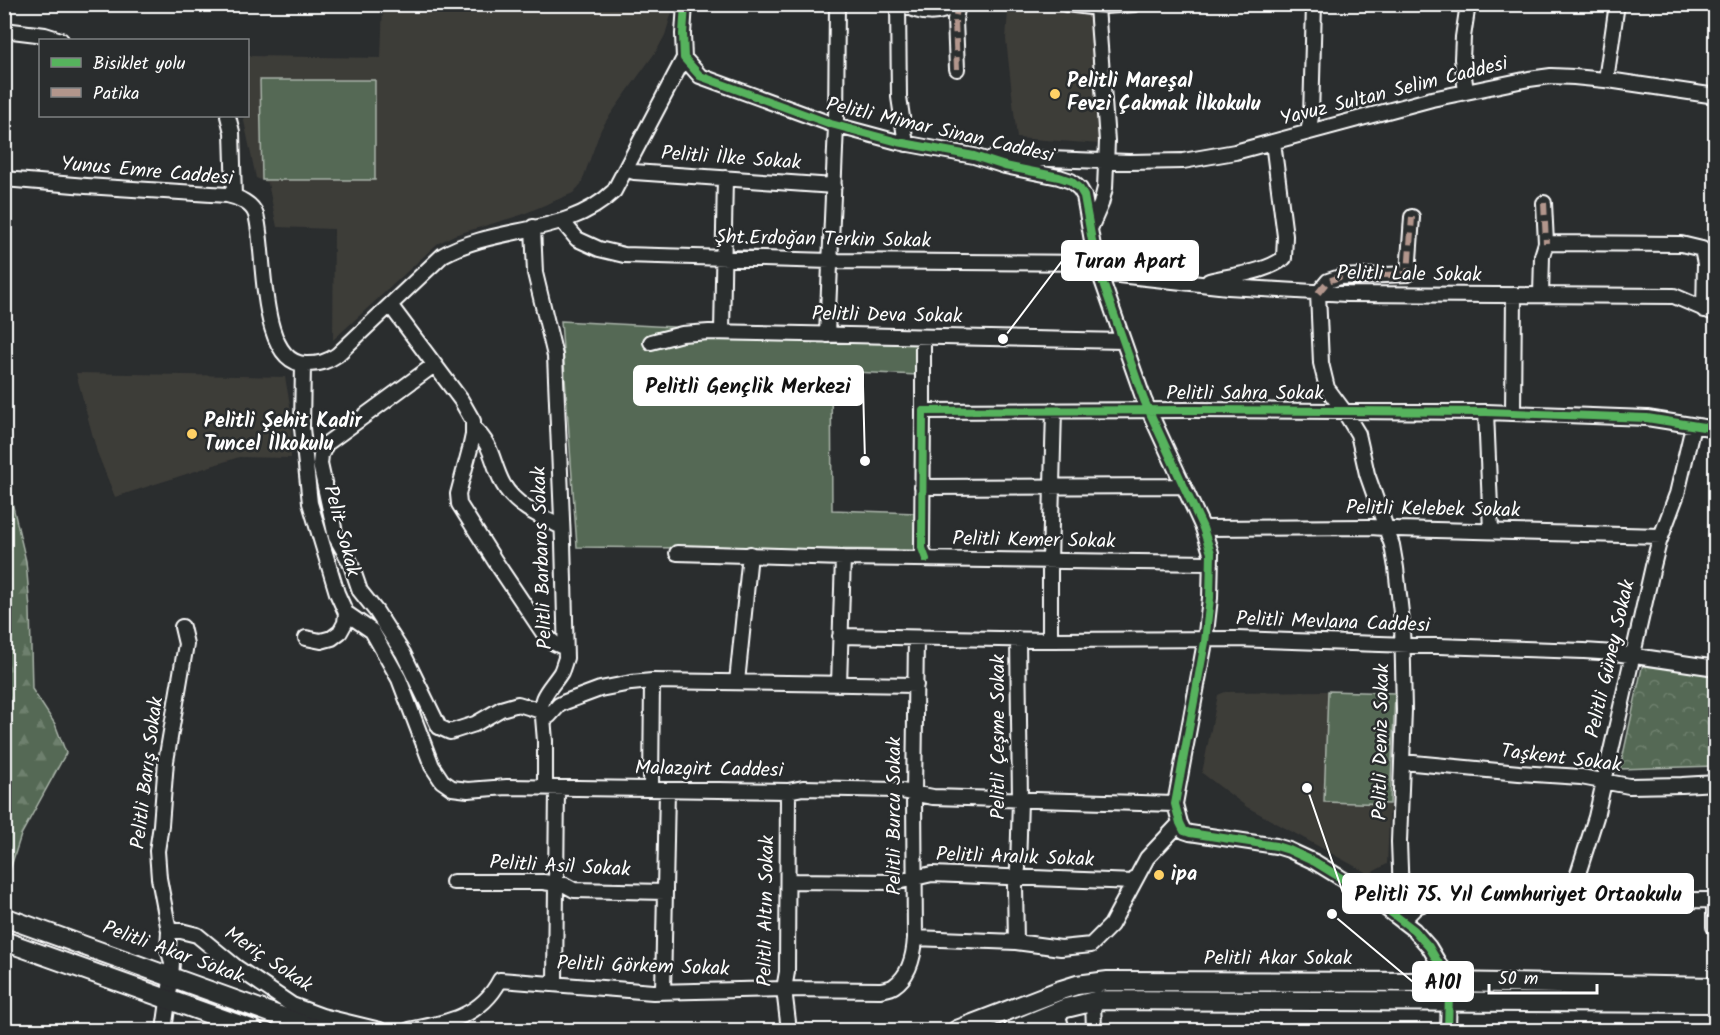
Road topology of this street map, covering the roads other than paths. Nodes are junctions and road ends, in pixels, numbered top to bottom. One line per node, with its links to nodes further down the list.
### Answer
1 (686, 4): 14 (street)
2 (837, 4): 20 (street)
3 (898, 4): 23 (street)
4 (905, 4): 5 (street)
5 (957, 4): 15 (street)
6 (1066, 4): 11 (street)
7 (1135, 4): 11 (street)
8 (1314, 4): 21 (street)
9 (1468, 4): 17 (street)
10 (1617, 4): 16 (street)
11 (1097, 7): 25 (street)
12 (4, 30): 13 (street)
13 (58, 39)
14 (684, 58): 20 (street, Pelitli Mimar Sinan Caddesi); 26 (street)
15 (957, 69)
16 (1606, 80): 17 (street, Yavuz Sultan Selim Caddesi); 18 (street, Yavuz Sultan Selim Caddesi)
17 (1466, 92): 21 (street, Yavuz Sultan Selim Caddesi)
18 (1716, 96)
19 (228, 117): 30 (street)
20 (836, 126): 23 (street, Pelitli Mimar Sinan Caddesi); 29 (street)
21 (1308, 132): 22 (street, Yavuz Sultan Selim Caddesi)
22 (1272, 142): 25 (street, Yavuz Sultan Selim Caddesi); 40 (street)
23 (906, 144): 24 (street, Pelitli Mimar Sinan Caddesi)
24 (974, 156): 25 (street, Yavuz Sultan Selim Caddesi); 35 (street, Pelitli Mimar Sinan Caddesi)
25 (1106, 161): 35 (street)
26 (626, 169): 27 (street, Pelitli İlke Sokak); 33 (street)
27 (725, 178): 29 (street, Pelitli İlke Sokak); 37 (street)
28 (4, 179): 30 (street, Yunus Emre Caddesi)
29 (834, 186): 38 (street)
30 (234, 196): 51 (street, Yunus Emre Caddesi)
31 (1544, 203): 36 (street)
32 (1412, 217): 41 (street)
33 (562, 221): 34 (street); 37 (street, Şht.Erdoğan Terkin Sokak)
34 (532, 227): 44 (street); 65 (street, Pelitli Barbaros Sokak)
35 (1090, 229): 39 (street, Pelitli Mimar Sinan Caddesi)
36 (1546, 243): 43 (street); 45 (street)
37 (724, 258): 38 (street, Şht.Erdoğan Terkin Sokak); 46 (street)
38 (831, 261): 39 (street, Şht.Erdoğan Terkin Sokak); 47 (street)
39 (1098, 268): 40 (street, Pelitli Lale Sokak); 49 (street, Pelitli Mimar Sinan Caddesi)
40 (1198, 284): 41 (street, Pelitli Lale Sokak)
41 (1318, 293): 42 (street, Pelitli Lale Sokak); 56 (street, Pelitli Deniz Sokak)
42 (1514, 295): 43 (street, Pelitli Lale Sokak); 58 (street)
43 (1541, 295): 45 (street, Pelitli Lale Sokak)
44 (390, 305): 51 (street); 52 (street)
45 (1710, 312)
46 (722, 332): 47 (street, Pelitli Deva Sokak); 50 (street, Pelitli Deva Sokak)
47 (827, 334): 48 (street, Pelitli Deva Sokak)
48 (923, 337): 49 (street, Pelitli Deva Sokak); 55 (street)
49 (1123, 341): 54 (street, Pelitli Mimar Sinan Caddesi)
50 (651, 342)
51 (303, 364): 76 (street, Pelit Sokak)
52 (434, 365): 60 (street); 92 (street)
53 (1054, 410): 54 (street, Pelitli Sahra Sokak); 55 (street, Pelitli Sahra Sokak); 62 (street)
54 (1148, 410): 56 (street, Pelitli Sahra Sokak); 63 (street, Pelitli Mimar Sinan Caddesi)
55 (922, 411): 64 (street)
56 (1344, 411): 57 (street, Pelitli Sahra Sokak); 67 (street, Pelitli Deniz Sokak)
57 (1486, 412): 58 (street, Pelitli Sahra Sokak); 68 (street)
58 (1513, 413): 59 (street, Pelitli Sahra Sokak)
59 (1693, 426): 61 (street, Pelitli Sahra Sokak); 69 (street, Pelitli Güney Sokak)
60 (473, 427): 65 (street); 85 (street)
61 (1716, 429)
62 (1052, 486): 63 (street); 64 (street); 74 (street)
63 (1182, 486): 66 (street, Pelitli Mimar Sinan Caddesi)
64 (922, 487): 73 (street)
65 (562, 527): 85 (street, Pelitli Barbaros Sokak)
66 (1203, 528): 67 (street, Pelitli Kelebek Sokak); 75 (street, Pelitli Mimar Sinan Caddesi)
67 (1386, 528): 68 (street, Pelitli Kelebek Sokak); 84 (street, Pelitli Deniz Sokak)
68 (1491, 531): 69 (street, Pelitli Kelebek Sokak)
69 (1661, 537): 86 (street, Pelitli Güney Sokak)
70 (677, 553): 71 (street, Pelitli Kemer Sokak)
71 (750, 554): 72 (street, Pelitli Kemer Sokak); 89 (street)
72 (843, 558): 73 (street, Pelitli Kemer Sokak); 78 (street)
73 (926, 559): 74 (street, Pelitli Kemer Sokak)
74 (1050, 561): 75 (street, Pelitli Kemer Sokak); 83 (street)
75 (1211, 563): 82 (street, Pelitli Mimar Sinan Caddesi)
76 (346, 613): 79 (street); 96 (street, Malazgirt Caddesi)
77 (182, 627): 116 (street, Pelitli Barış Sokak)
78 (840, 636): 80 (street, Pelitli Mevlana Caddesi); 90 (street)
79 (306, 638)
80 (916, 638): 81 (street, Pelitli Mevlana Caddesi); 91 (street, Pelitli Burcu Sokak)
81 (1018, 639): 83 (street, Pelitli Mevlana Caddesi); 101 (street, Pelitli Çeşme Sokak)
82 (1205, 639): 83 (street, Pelitli Mevlana Caddesi); 84 (street, Pelitli Mevlana Caddesi); 102 (street, Pelitli Mimar Sinan Caddesi)
83 (1050, 640)
84 (1402, 645): 86 (street, Pelitli Mevlana Caddesi); 93 (street, Pelitli Deniz Sokak)
85 (565, 648): 92 (street, Pelitli Barbaros Sokak)
86 (1632, 656): 87 (street, Pelitli Mevlana Caddesi); 94 (street, Pelitli Güney Sokak)
87 (1716, 669)
88 (652, 681): 89 (street); 92 (street); 97 (street)
89 (737, 682): 90 (street)
90 (839, 684): 91 (street)
91 (916, 685): 100 (street, Pelitli Burcu Sokak)
92 (542, 714): 96 (street)
93 (1403, 762): 94 (street, Taşkent Sokak); 114 (street, Pelitli Deniz Sokak)
94 (1604, 782): 95 (street, Taşkent Sokak); 112 (street, Pelitli Güney Sokak)
95 (1716, 783)
96 (551, 788): 97 (street, Malazgirt Caddesi); 109 (street)
97 (651, 789): 98 (street, Malazgirt Caddesi)
98 (668, 789): 99 (street, Malazgirt Caddesi); 110 (street)
99 (788, 792): 100 (street, Malazgirt Caddesi); 106 (street, Pelitli Altın Sokak)
100 (914, 794): 101 (street, Malazgirt Caddesi); 104 (street, Pelitli Burcu Sokak)
101 (1020, 800): 102 (street, Malazgirt Caddesi); 105 (street, Pelitli Çeşme Sokak)
102 (1175, 804): 103 (street, Pelitli Mimar Sinan Caddesi)
103 (1180, 823): 108 (street); 114 (street)
104 (915, 877): 105 (street, Pelitli Aralık Sokak); 106 (street, Pelitli Aralık Sokak); 117 (street, Pelitli Burcu Sokak)
105 (1017, 877): 108 (street, Pelitli Aralık Sokak); 119 (street, Pelitli Çeşme Sokak)
106 (788, 881): 125 (street, Pelitli Altın Sokak)
107 (453, 882): 109 (street, Pelitli Asil Sokak)
108 (1134, 882): 119 (street)
109 (556, 884): 110 (street, Pelitli Asil Sokak); 122 (street)
110 (665, 892): 126 (street)
111 (1715, 900): 112 (street); 115 (street)
112 (1569, 902): 114 (street)
113 (4, 917): 120 (main road, Pelitli Akar Sokak)
114 (1402, 921): 121 (street)
115 (1714, 927)
116 (169, 931): 120 (street, Pelitli Barış Sokak); 135 (street, Meriç Sokak)
117 (915, 938): 119 (street); 123 (street, Pelitli Burcu Sokak)
118 (4, 941): 127 (main road)
119 (1016, 942)
120 (171, 977): 127 (street, Pelitli Barış Sokak); 134 (main road, Pelitli Akar Sokak)
121 (1447, 982): 124 (main road, Pelitli Akar Sokak); 129 (street); 138 (main road, Pelitli Akar Sokak)
122 (555, 984): 126 (street, Pelitli Görkem Sokak); 136 (street, Pelitli Görkem Sokak)
123 (893, 987): 125 (street, Pelitli Görkem Sokak)
124 (1716, 987)
125 (784, 989): 126 (street, Pelitli Görkem Sokak); 137 (street, Pelitli Altın Sokak)
126 (663, 992)
127 (168, 1000): 132 (street, Pelitli Barış Sokak); 133 (main road)
128 (1094, 1001): 129 (main road); 131 (main road); 141 (street)
129 (1449, 1003): 130 (main road); 142 (street)
130 (1716, 1004)
131 (1057, 1012): 139 (main road); 140 (street)
132 (164, 1030)
133 (254, 1030)
134 (326, 1030)
135 (381, 1030)
136 (409, 1030)
137 (789, 1030)
138 (957, 1030)
139 (1013, 1030)
140 (1062, 1030)
141 (1094, 1030)
142 (1448, 1030)

